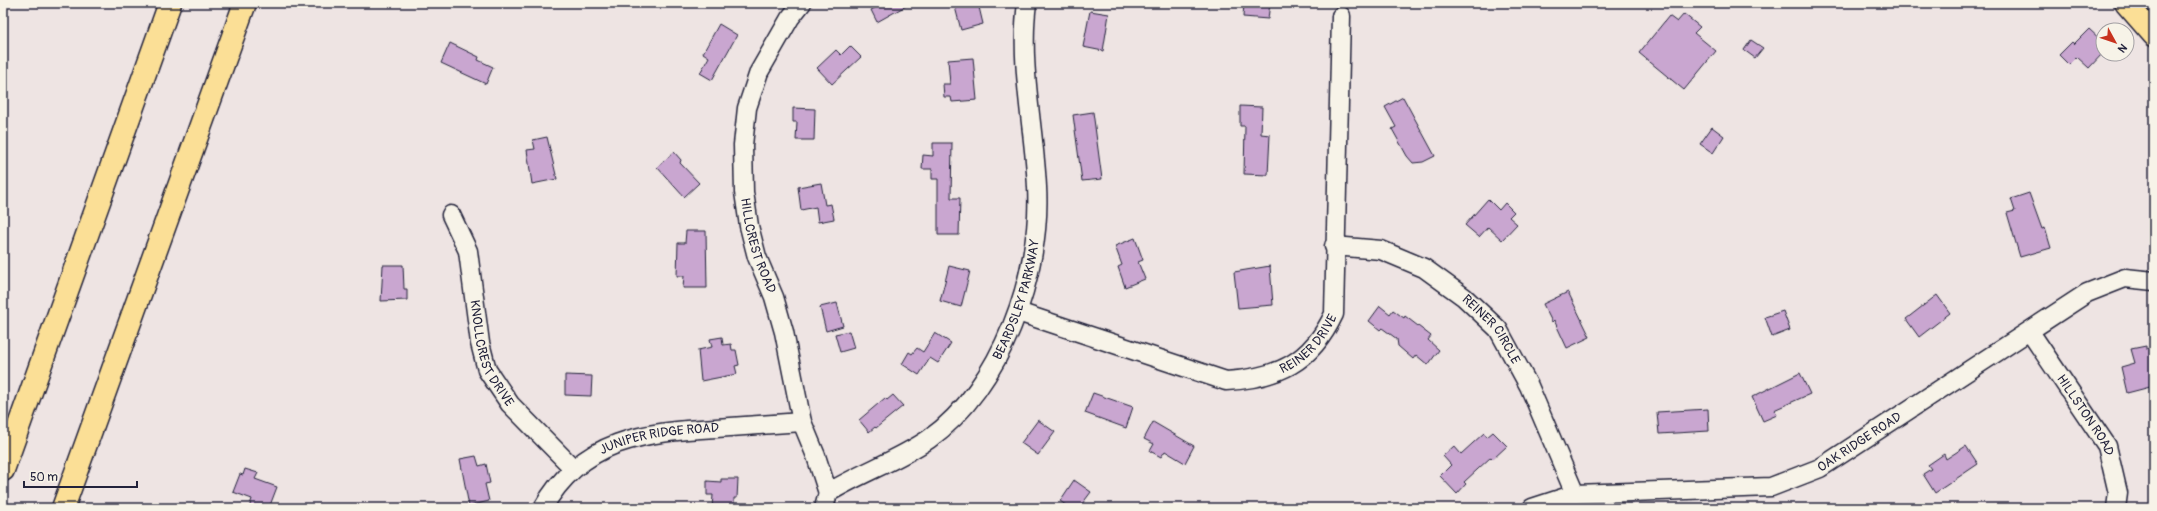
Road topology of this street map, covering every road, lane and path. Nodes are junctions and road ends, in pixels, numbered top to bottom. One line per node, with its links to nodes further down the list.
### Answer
1 (159, 3): 9 (main road)
2 (170, 3): 9 (main road)
3 (246, 3): 20 (main road)
4 (802, 3): 15 (street, HILLCREST ROAD)
5 (1027, 3): 13 (street, BEARDSLEY PARKWAY)
6 (2126, 3): 8 (main road)
7 (1341, 16): 11 (street, REINER DRIVE)
8 (2154, 35)
9 (138, 90): 17 (main road)
10 (451, 215): 16 (street, KNOLLCREST DRIVE)
11 (1334, 246): 13 (street, REINER DRIVE); 18 (street, REINER CIRCLE)
12 (2154, 281): 14 (street, OAK RIDGE ROAD)
13 (1018, 312): 19 (street, BEARDSLEY PARKWAY)
14 (2030, 332): 18 (street, OAK RIDGE ROAD); 23 (street, HILLSTON ROAD)
15 (802, 422): 16 (street, JUNIPER RIDGE ROAD); 19 (street, HILLCREST ROAD)
16 (573, 468): 21 (street, JUNIPER RIDGE ROAD)
17 (3, 470)
18 (1575, 494): 22 (street, OAK RIDGE ROAD)
19 (826, 501)
20 (63, 508)
21 (543, 508)
22 (1532, 508)
23 (2116, 508)

